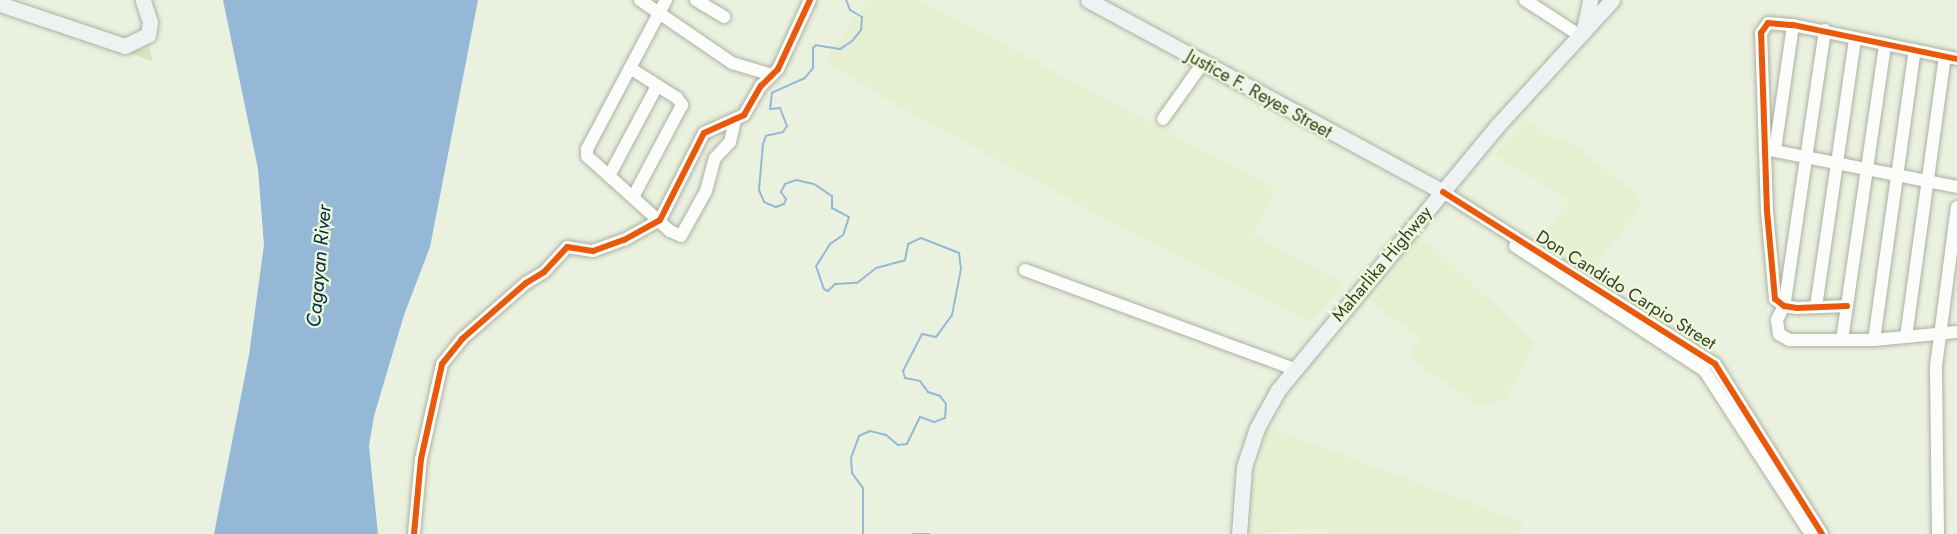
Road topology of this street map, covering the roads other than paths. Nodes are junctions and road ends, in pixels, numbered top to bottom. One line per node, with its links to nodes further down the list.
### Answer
1 (143, 0): 10 (main road)
2 (640, 0): 11 (street)
3 (666, 0): 11 (street)
4 (696, 0): 12 (street)
5 (810, 0): 22 (street)
6 (1088, 0): 20 (main road, Justice F. Reyes Street)
7 (1525, 0): 15 (street)
8 (1590, 0): 15 (main road)
9 (1612, 0): 15 (main road, Maharlika Highway)
10 (0, 4)
11 (659, 13): 21 (street); 22 (street)
12 (724, 17)
13 (1793, 24): 14 (street); 26 (street); 26 (street)
14 (1825, 30): 16 (street); 27 (street)
15 (1582, 32): 34 (main road, Maharlika Highway)
16 (1855, 39): 17 (street); 28 (street)
17 (1885, 44): 18 (street); 29 (street)
18 (1916, 51): 19 (street); 30 (street)
19 (1951, 58): 32 (street)
20 (1203, 63): 24 (street); 34 (main road, Justice F. Reyes Street)
21 (630, 68): 23 (street); 31 (street)
22 (772, 75): 25 (street)
23 (657, 86): 31 (street); 35 (street)
24 (1163, 119)
25 (735, 120): 37 (street); 37 (street)
26 (1770, 150): 27 (street); 39 (street)
27 (1805, 155): 28 (street); 39 (street)
28 (1836, 161): 29 (street); 41 (street)
29 (1867, 169): 30 (street); 40 (street)
30 (1897, 174): 32 (street); 46 (street)
31 (609, 176): 35 (street)
32 (1927, 180): 33 (street); 44 (street)
33 (1957, 187)
34 (1437, 192): 47 (main road, Maharlika Highway); 50 (street, Don Candido Carpio Street); 51 (street, Don Candido Carpio Street)
35 (633, 197): 37 (street)
36 (1957, 207): 43 (street)
37 (660, 220): 48 (street)
38 (1025, 270): 47 (street)
39 (1784, 306): 41 (street); 45 (street)
40 (1847, 306): 41 (street); 45 (street)
41 (1816, 307)
42 (1957, 332): 43 (street)
43 (1940, 334): 44 (street); 52 (street)
44 (1906, 337): 46 (street)
45 (1842, 340): 46 (street)
46 (1874, 340)
47 (1294, 369): 49 (main road, Maharlika Highway)
48 (414, 534)
49 (1239, 534)
50 (1810, 534)
51 (1822, 534)
52 (1938, 534)

